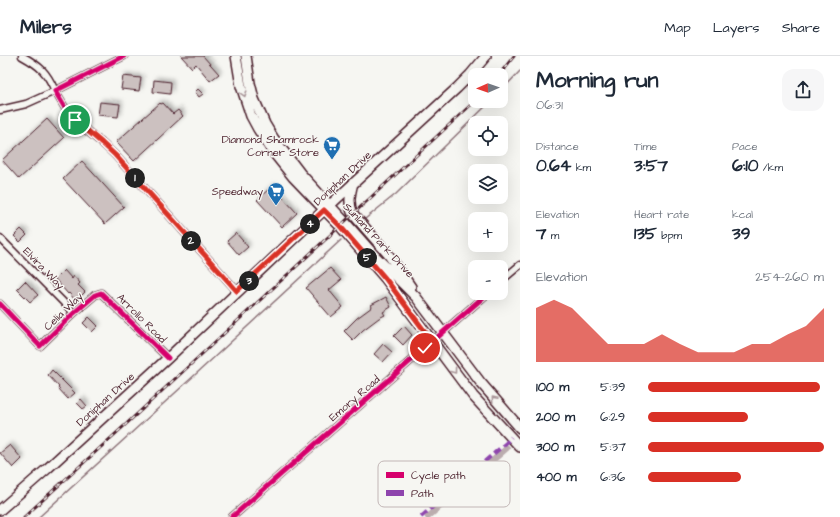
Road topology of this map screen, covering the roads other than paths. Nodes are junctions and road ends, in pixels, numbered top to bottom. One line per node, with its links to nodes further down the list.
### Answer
1 (22, 56): 6 (street)
2 (124, 56): 6 (street)
3 (236, 56): 9 (main road, Sunland Park Drive, one-way to 9)
4 (246, 56): 9 (main road, Sunland Park Drive)
5 (486, 56): 8 (main road, Doniphan Drive)
6 (55, 91): 7 (street); 13 (street)
7 (0, 110)
8 (353, 183): 9 (main road, Doniphan Drive); 15 (main road)
9 (327, 208): 13 (main road, Doniphan Drive); 15 (main road, Sunland Park Drive); 20 (main road, Sunland Park Drive)
10 (0, 238): 18 (street, Elvira Way)
11 (520, 265): 12 (street)
12 (508, 275)
13 (237, 291): 21 (main road, Doniphan Drive)
14 (102, 293): 18 (street, Celia Way); 21 (street, Arrollo Road)
15 (416, 297): 19 (main road, Sunland Park Drive)
16 (480, 300): 19 (street, Emory Road)
17 (0, 304): 18 (street, Celia Way)
18 (74, 313)
19 (443, 332): 20 (street, Emory Road); 22 (main road, Sunland Park Drive, one-way to 19)
20 (432, 341): 23 (main road, Sunland Park Drive, one-way to 23); 25 (street, Emory Road)
21 (168, 358): 24 (main road, Doniphan Drive)
22 (520, 428)
23 (520, 447)
24 (0, 510)
25 (232, 517)

